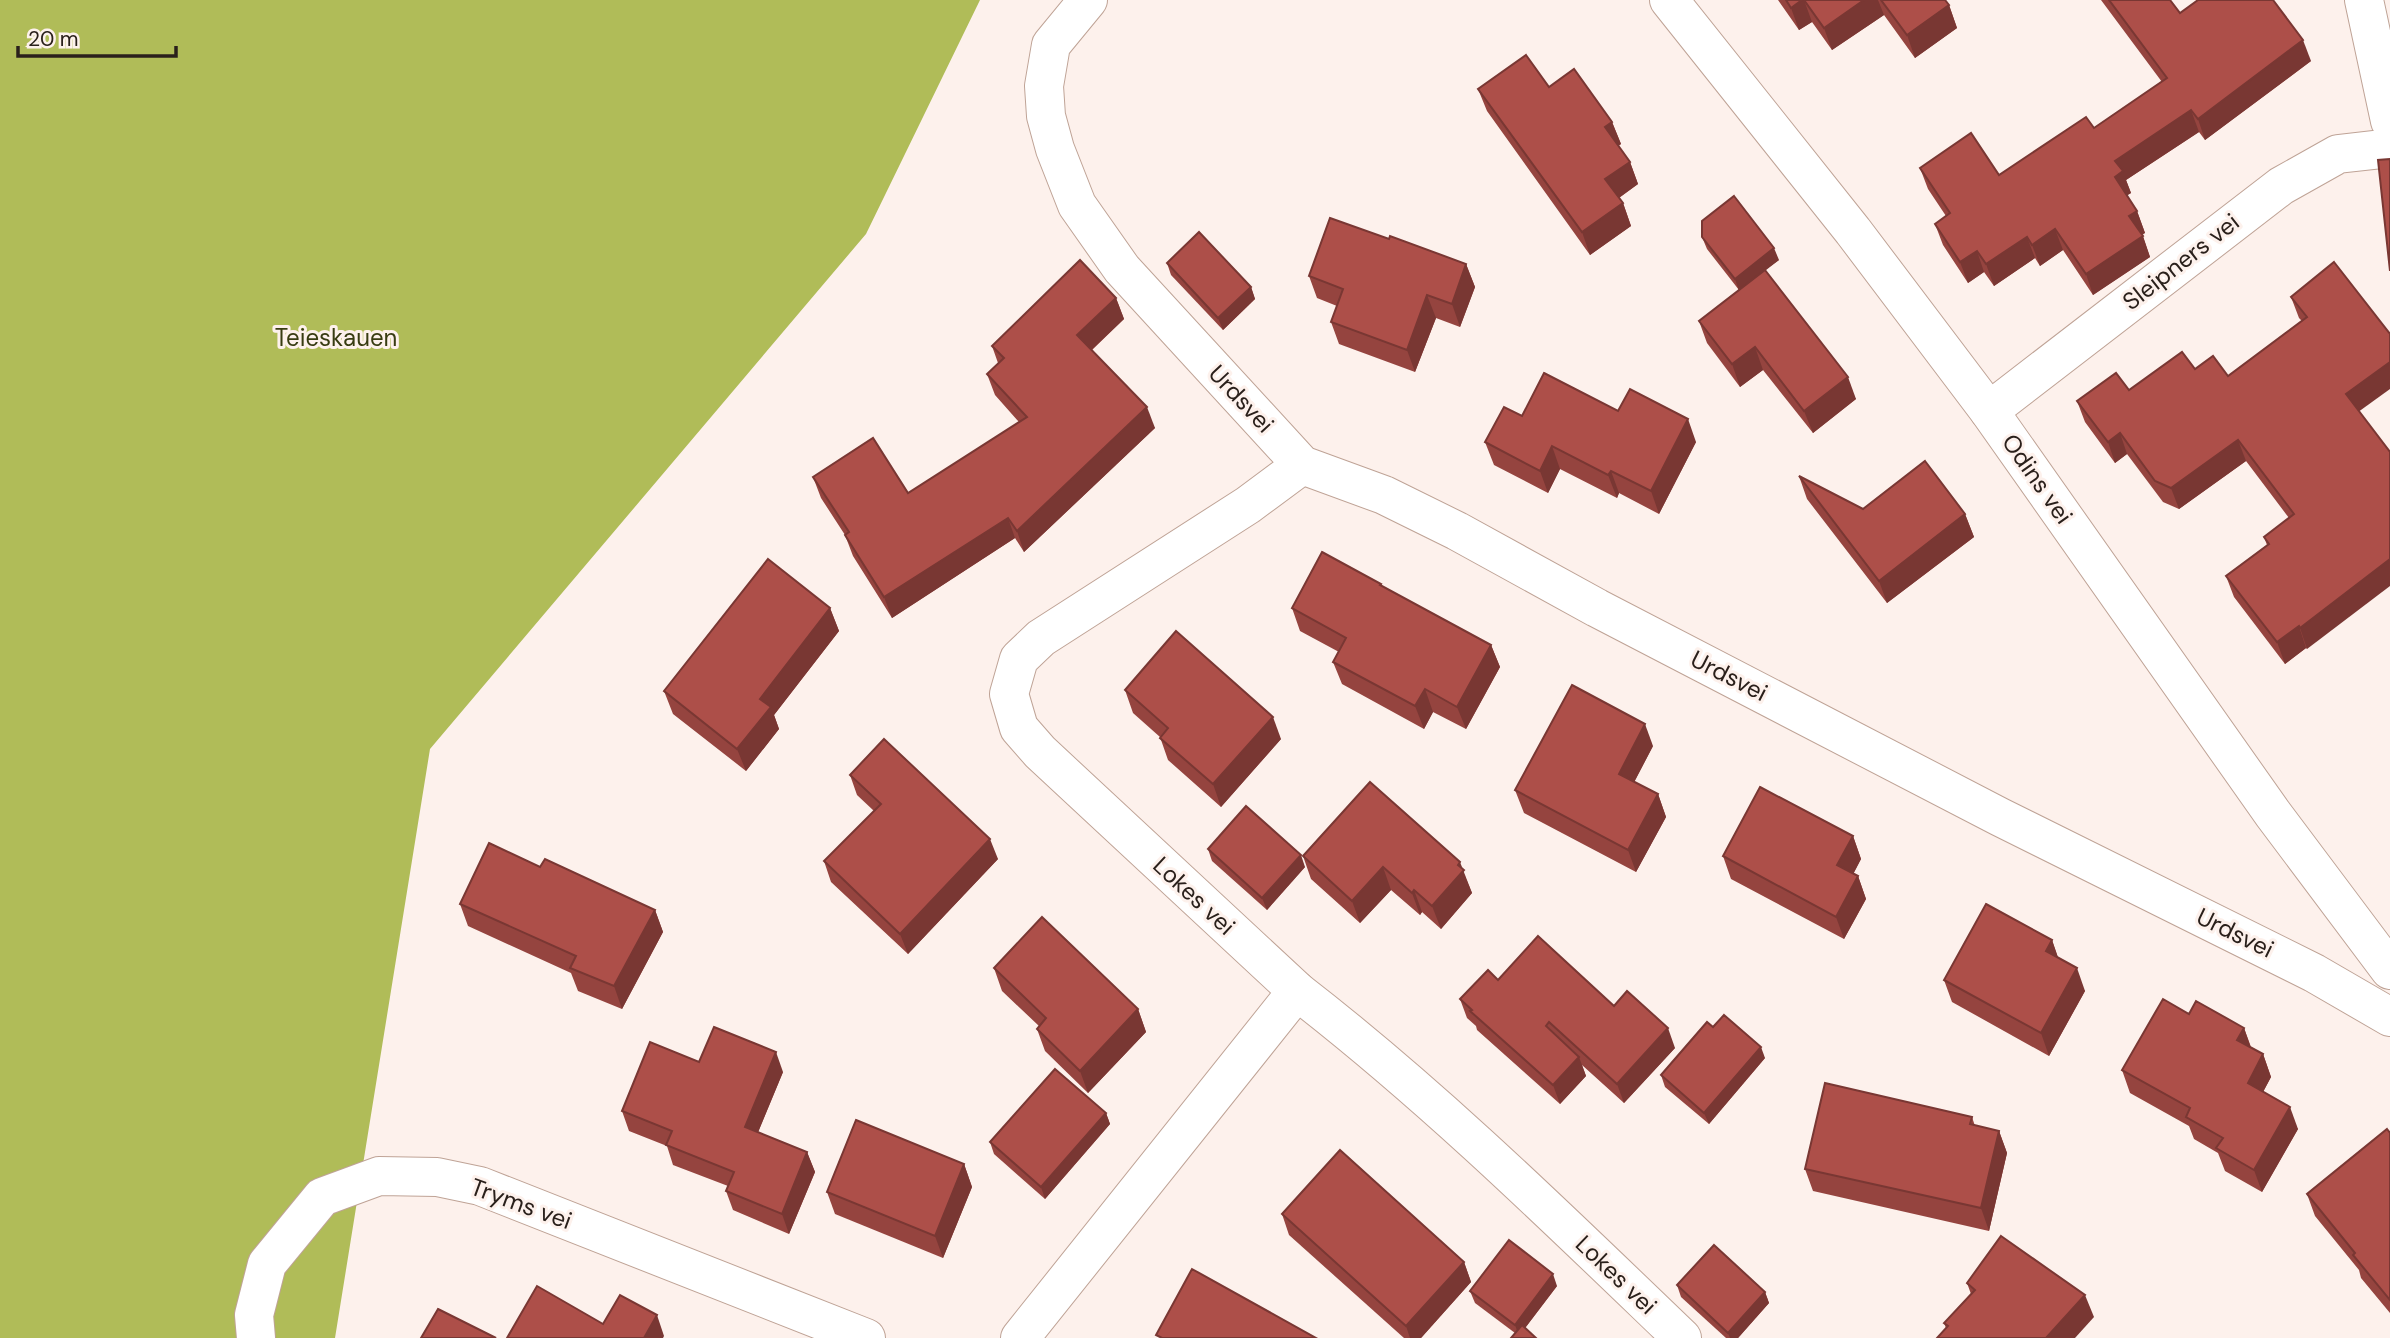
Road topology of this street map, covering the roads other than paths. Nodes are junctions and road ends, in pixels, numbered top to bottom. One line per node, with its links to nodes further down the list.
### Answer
1 (1088, 0): 7 (street, Urdsvei)
2 (1668, 0): 6 (street, Odins vei)
3 (2364, 0): 4 (street)
4 (2390, 121)
5 (2390, 148): 6 (street, Sleipners vei)
6 (1989, 411): 8 (street, Odins vei)
7 (1303, 465): 9 (street, Lokes vei); 10 (street, Urdsvei)
8 (2390, 970)
9 (1297, 992): 13 (street); 14 (street, Lokes vei)
10 (2390, 1017)
11 (256, 1338): 12 (street, Tryms vei)
12 (866, 1338)
13 (1020, 1338)
14 (1682, 1338)

